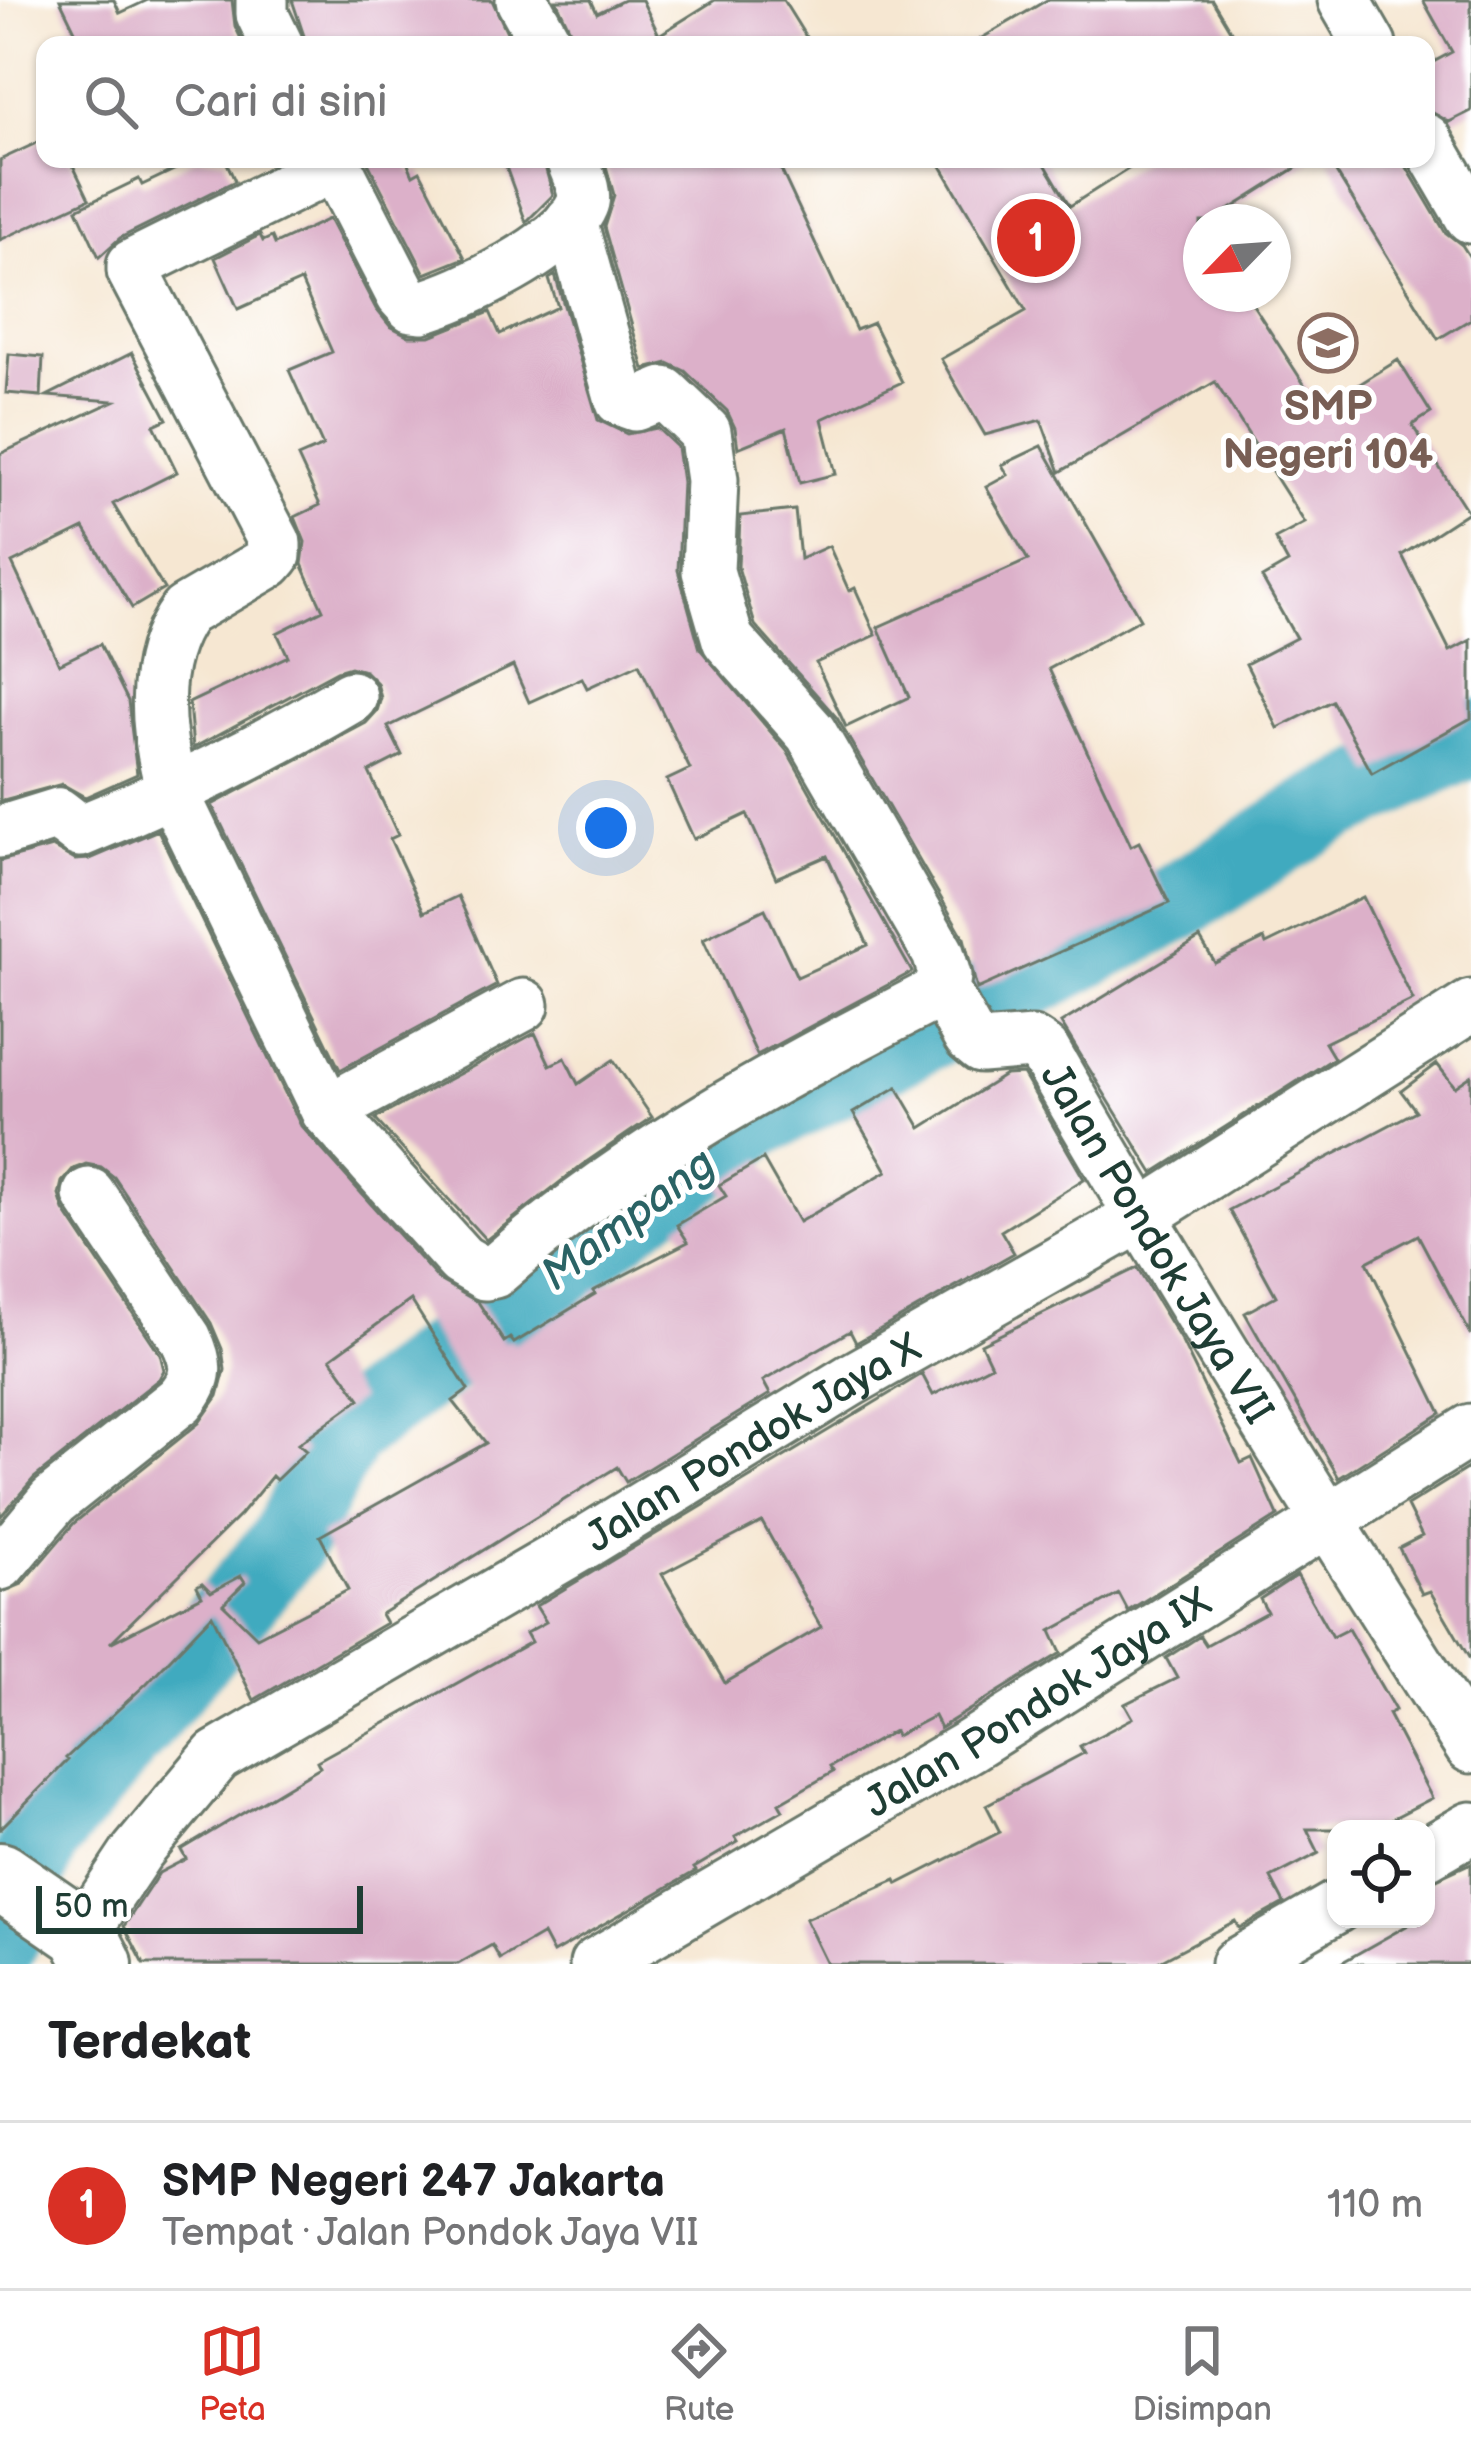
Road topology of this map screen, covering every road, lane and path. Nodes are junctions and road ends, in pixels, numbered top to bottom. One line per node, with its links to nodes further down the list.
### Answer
1 (262, 0): 4 (street)
2 (522, 0): 5 (street)
3 (1344, 0): 6 (street)
4 (273, 36)
5 (543, 36)
6 (1365, 36)
7 (1435, 156): 11 (street)
8 (322, 168): 14 (street)
9 (337, 168): 12 (street)
10 (575, 168): 12 (street)
11 (1471, 218)
12 (571, 221): 18 (street)
13 (350, 697): 14 (street)
14 (173, 794): 15 (street); 19 (street)
15 (0, 832)
16 (523, 1005): 19 (street)
17 (1471, 1006): 21 (street, Jalan Pondok Jaya X)
18 (954, 1010): 19 (street); 21 (street, Jalan Pondok Jaya VII)
19 (327, 1111)
20 (89, 1194): 24 (street)
21 (1139, 1217): 23 (street, Jalan Pondok Jaya VII); 29 (street, Jalan Pondok Jaya X)
22 (1471, 1430): 23 (street, Jalan Pondok Jaya IX)
23 (1326, 1522): 25 (street, Jalan Pondok Jaya VII); 30 (street, Jalan Pondok Jaya IX)
24 (0, 1564)
25 (1471, 1747)
26 (1471, 1828): 27 (street)
27 (1435, 1849)
28 (1327, 1911): 31 (street)
29 (58, 1920)
30 (596, 1964)
31 (1238, 1964)

